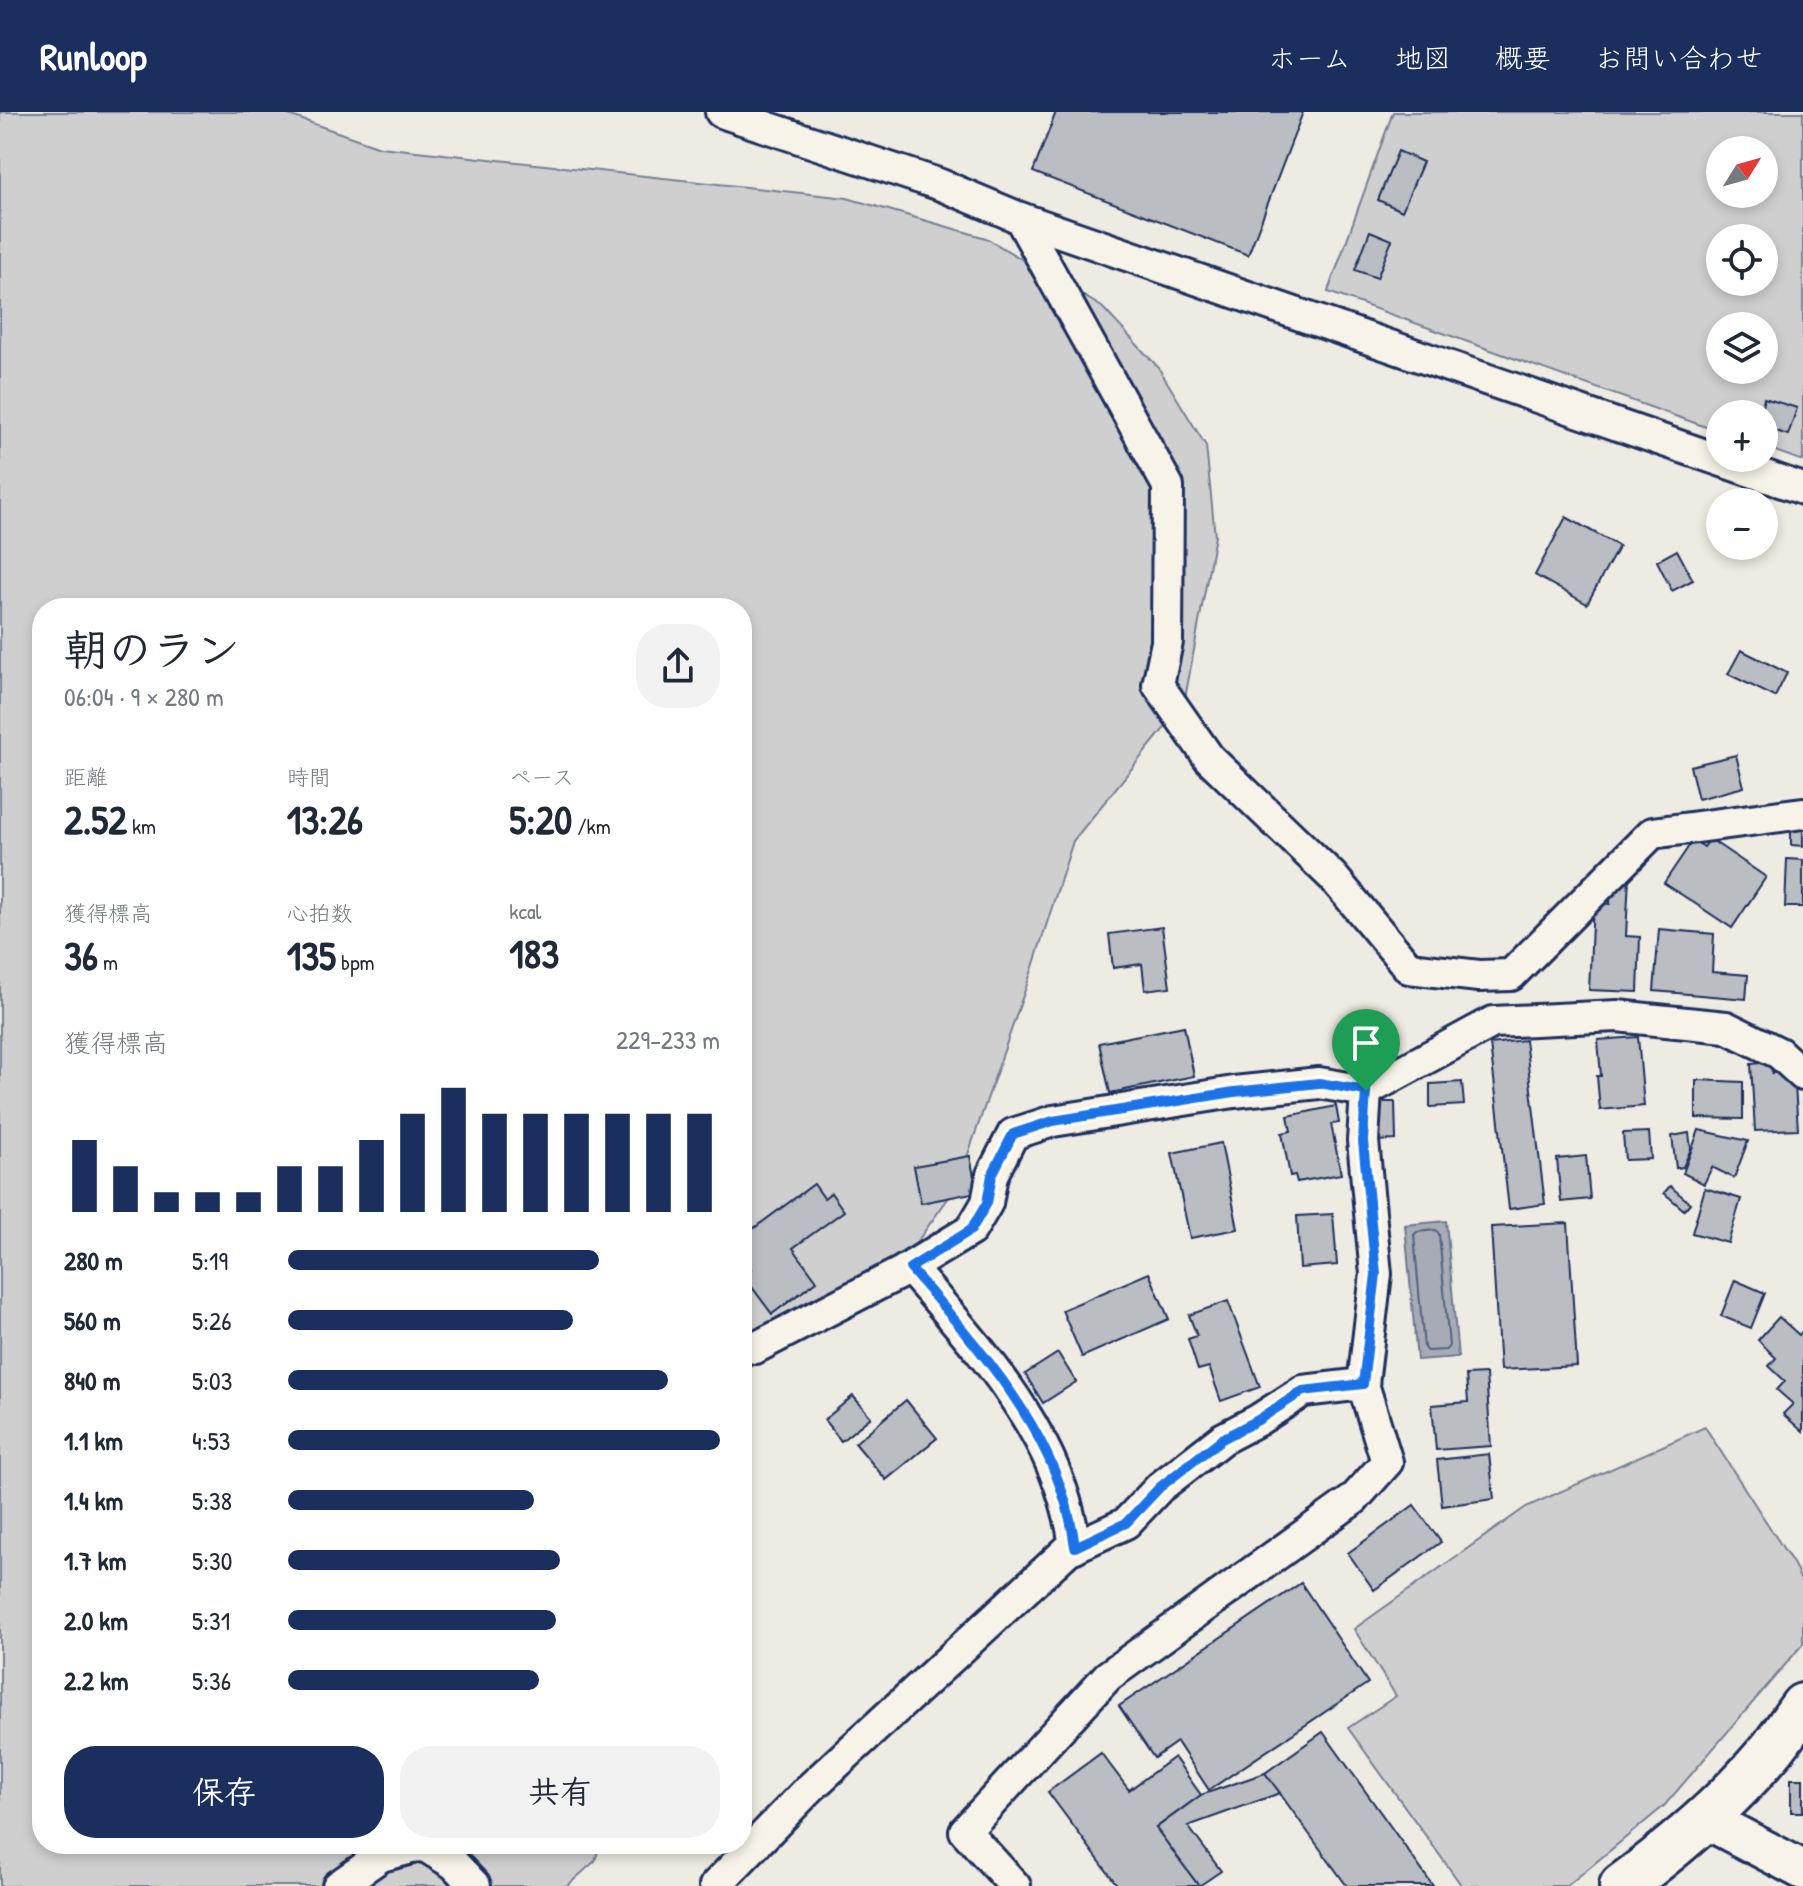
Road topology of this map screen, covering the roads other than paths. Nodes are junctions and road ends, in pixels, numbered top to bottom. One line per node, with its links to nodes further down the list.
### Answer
1 (721, 112): 2 (street)
2 (1020, 218): 3 (street); 4 (street)
3 (1803, 489)
4 (1803, 813)
5 (1803, 1075): 6 (street)
6 (1366, 1091): 7 (street); 9 (street)
7 (910, 1268): 8 (street); 10 (street)
8 (755, 1348)
9 (1363, 1384): 10 (street); 21 (street)
10 (1075, 1547): 13 (street)
11 (1803, 1706): 12 (main road)
12 (1704, 1818): 17 (street); 22 (main road)
13 (752, 1848)
14 (389, 1854): 18 (street)
15 (438, 1854): 19 (street)
16 (746, 1854): 20 (street)
17 (1803, 1870)
18 (338, 1886)
19 (475, 1886)
20 (715, 1886)
21 (1015, 1886)
22 (1622, 1886)

